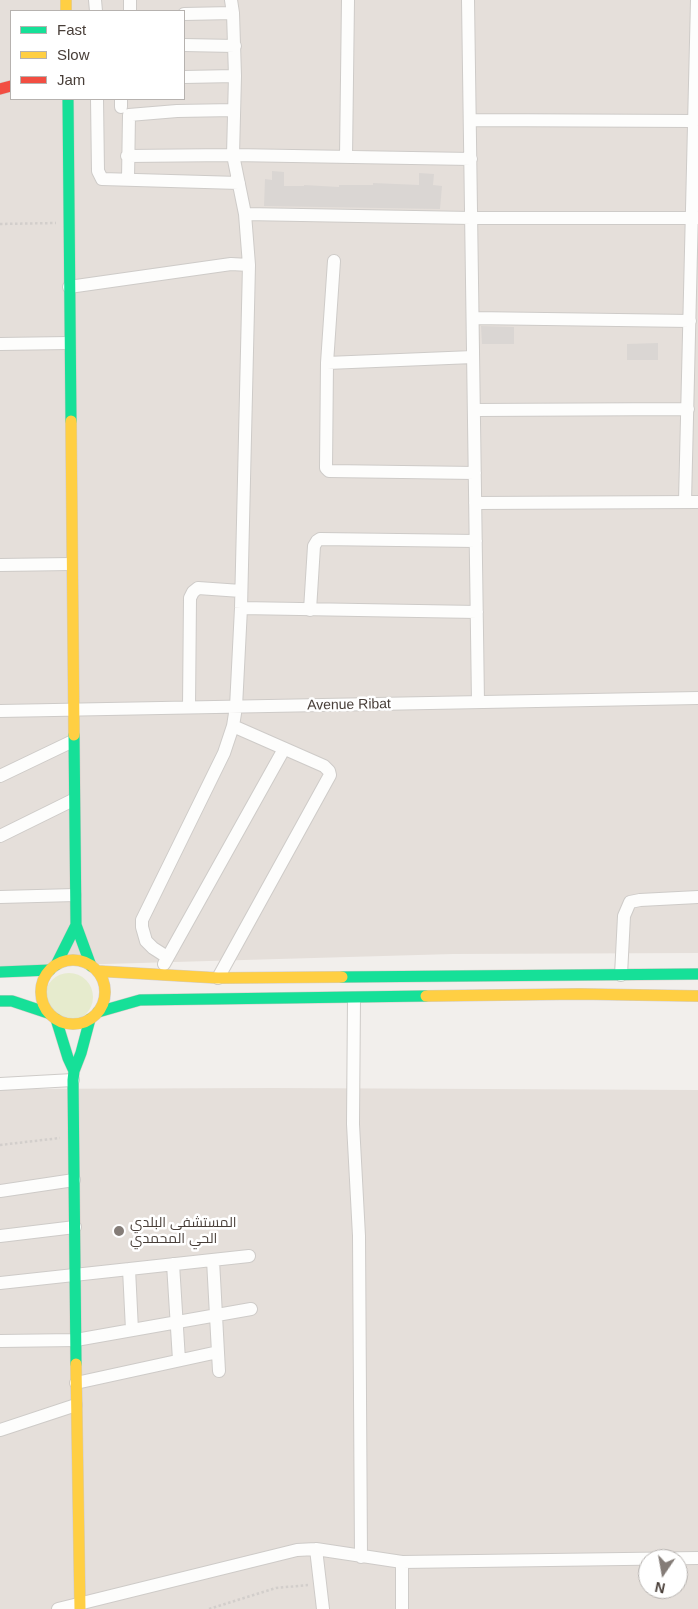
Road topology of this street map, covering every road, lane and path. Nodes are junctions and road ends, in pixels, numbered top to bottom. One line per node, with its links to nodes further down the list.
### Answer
1 (231, 0): 5 (street)
2 (348, 0): 19 (street)
3 (468, 0): 15 (street)
4 (697, 0): 16 (street)
5 (233, 13): 6 (street); 8 (street)
6 (185, 14)
7 (185, 45): 8 (street)
8 (235, 46): 9 (street)
9 (236, 76): 10 (street); 14 (street)
10 (185, 77)
11 (68, 100): 26 (street)
12 (97, 100): 21 (street)
13 (176, 105): 14 (street); 18 (street)
14 (234, 110): 17 (street)
15 (470, 120): 16 (street); 20 (street)
16 (694, 121): 25 (street)
17 (233, 155): 18 (street); 19 (street); 22 (street)
18 (127, 156): 21 (street)
19 (346, 157): 20 (street)
20 (471, 159): 24 (street)
21 (128, 179): 22 (street)
22 (239, 183): 23 (street)
23 (245, 214): 24 (street); 29 (street)
24 (472, 218): 25 (street); 31 (street)
25 (695, 218): 32 (street)
26 (69, 223): 27 (path); 30 (street)
27 (0, 224)
28 (334, 261): 36 (street)
29 (249, 265): 30 (street); 45 (street)
30 (69, 288): 33 (street)
31 (473, 318): 32 (street); 35 (street)
32 (690, 321): 38 (street)
33 (69, 343): 34 (street); 43 (street)
34 (0, 344)
35 (473, 357): 36 (street); 37 (street)
36 (327, 363): 39 (street)
37 (474, 410): 38 (street); 39 (street)
38 (688, 410): 40 (street)
39 (475, 473): 41 (street)
40 (692, 502): 41 (street)
41 (476, 503): 42 (street)
42 (476, 541): 47 (street); 48 (street)
43 (71, 564): 44 (street); 53 (street)
44 (0, 565)
45 (241, 591): 46 (street); 52 (street)
46 (241, 608): 47 (street); 51 (street)
47 (310, 610): 48 (street)
48 (477, 612): 50 (street)
49 (698, 698): 50 (street, Avenue Ribat)
50 (478, 702): 51 (street, Avenue Ribat)
51 (236, 706): 52 (street, Avenue Ribat); 55 (street)
52 (189, 707): 53 (street, Avenue Ribat)
53 (72, 709): 54 (street, Avenue Ribat); 56 (street)
54 (0, 711)
55 (233, 726): 57 (street); 65 (street)
56 (73, 741): 58 (street); 59 (street)
57 (284, 749): 65 (street); 72 (street)
58 (0, 776)
59 (73, 800): 60 (street); 61 (street)
60 (0, 836)
61 (75, 895): 62 (street); 64 (street)
62 (0, 897)
63 (698, 897): 71 (street)
64 (76, 926): 66 (street); 67 (street)
65 (167, 957): 70 (street)
66 (53, 967): 67 (street); 68 (street); 76 (street)
67 (94, 969): 70 (street); 77 (street)
68 (0, 972)
69 (698, 974): 71 (street)
70 (159, 975): 72 (street)
71 (621, 975): 72 (street)
72 (218, 978)
73 (698, 996): 74 (street)
74 (354, 998): 77 (street); 105 (street)
75 (0, 1001): 76 (street)
76 (52, 1016): 77 (street); 78 (street)
77 (94, 1016): 78 (street)
78 (73, 1075): 79 (street); 80 (street)
79 (0, 1084)
80 (74, 1137): 81 (path); 82 (street)
81 (0, 1144)
82 (74, 1180): 83 (street); 84 (street)
83 (0, 1191)
84 (75, 1227): 85 (street); 90 (street)
85 (0, 1236)
86 (249, 1256): 87 (street)
87 (213, 1260): 88 (street); 93 (street)
88 (173, 1264): 89 (street); 94 (street)
89 (129, 1269): 90 (street); 95 (street)
90 (76, 1274): 91 (street); 97 (street)
91 (0, 1283)
92 (251, 1309): 93 (street)
93 (216, 1315): 94 (street); 98 (street)
94 (177, 1322): 95 (street); 99 (street)
95 (132, 1330): 97 (street)
96 (0, 1340): 97 (street)
97 (76, 1340): 101 (street)
98 (218, 1352): 99 (street); 100 (street)
99 (180, 1360): 101 (street)
100 (219, 1371)
101 (76, 1383): 102 (street)
102 (76, 1405): 103 (street); 109 (street)
103 (0, 1430)
104 (316, 1549): 105 (street); 108 (street); 109 (street)
105 (362, 1557): 107 (street)
106 (698, 1558): 107 (street)
107 (402, 1562): 113 (street)
108 (320, 1584): 111 (path); 112 (street)
109 (80, 1606): 110 (street)
110 (58, 1609)
111 (209, 1609)
112 (323, 1609)
113 (402, 1609)

